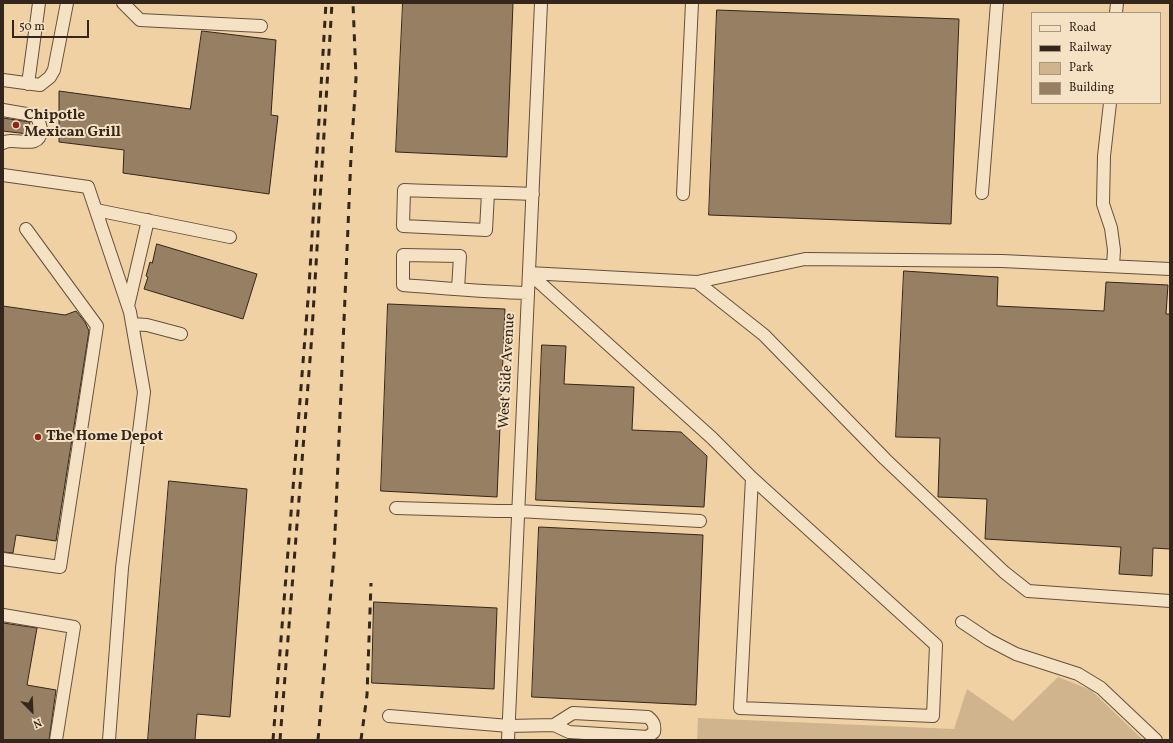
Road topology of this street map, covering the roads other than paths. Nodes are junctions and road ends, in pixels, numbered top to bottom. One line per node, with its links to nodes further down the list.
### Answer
1 (39, 3): 9 (street)
2 (67, 3): 9 (street)
3 (122, 3): 7 (street)
4 (541, 3): 16 (street, West Side Avenue)
5 (692, 3): 17 (street)
6 (997, 3): 15 (street)
7 (261, 26)
8 (3, 80): 9 (street)
9 (28, 84)
10 (1110, 104): 22 (street)
11 (3, 110): 12 (street)
12 (3, 142)
13 (3, 175): 18 (street)
14 (488, 193): 14 (street); 16 (street)
15 (982, 193)
16 (533, 194): 24 (street, West Side Avenue)
17 (683, 194)
18 (96, 210): 19 (street); 28 (street)
19 (148, 220): 21 (street); 28 (street)
20 (26, 229): 35 (street)
21 (230, 236)
22 (1113, 266): 23 (street); 25 (street)
23 (1170, 269)
24 (529, 273): 25 (street); 27 (street, West Side Avenue); 31 (street)
25 (697, 282): 36 (street)
26 (458, 289): 26 (street); 27 (street)
27 (528, 293): 33 (street, West Side Avenue)
28 (128, 306): 29 (street)
29 (132, 324): 30 (street); 43 (street)
30 (181, 334)
31 (752, 478): 31 (street)
32 (396, 508): 33 (street)
33 (518, 511): 34 (street); 41 (street, West Side Avenue)
34 (700, 521)
35 (3, 559)
36 (1170, 601)
37 (3, 615): 42 (street)
38 (962, 622): 45 (street)
39 (389, 716): 41 (street)
40 (554, 725): 40 (street); 41 (street)
41 (509, 726): 44 (street, West Side Avenue)
42 (56, 740)
43 (109, 740)
44 (508, 740)
45 (1156, 740)

